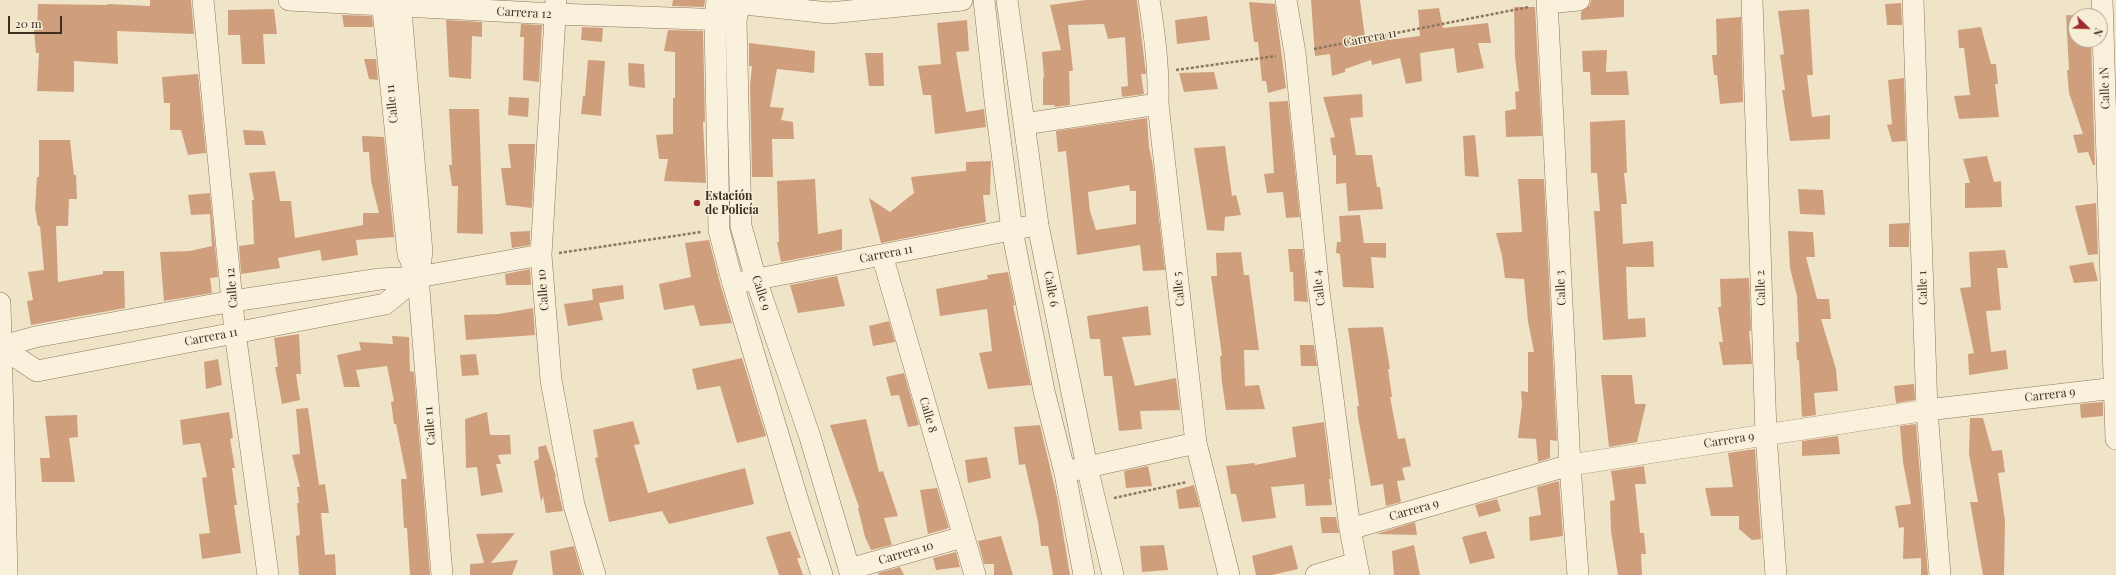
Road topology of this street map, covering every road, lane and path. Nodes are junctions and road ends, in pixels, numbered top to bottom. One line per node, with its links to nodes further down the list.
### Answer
1 (203, 0): 29 (street, Calle 12)
2 (289, 0): 13 (street, Carrera 12)
3 (962, 0): 16 (street, Carrera 12)
4 (984, 0): 23 (street)
5 (1007, 0): 20 (street, Calle 6)
6 (1149, 0): 18 (street, Calle 5)
7 (1286, 0): 17 (street, Calle 4)
8 (1579, 0): 12 (street)
9 (1752, 0): 35 (street, Calle 2)
10 (1913, 0): 34 (street, Calle 1)
11 (2102, 0): 33 (street, Calle 1N)
12 (1547, 2): 17 (path, Carrera 11); 38 (street, Calle 3)
13 (391, 3): 14 (street, Carrera 12); 26 (street, Calle 11)
14 (555, 7): 15 (street, Carrera 12); 24 (street, Calle 10)
15 (716, 7): 16 (street, Carrera 12); 22 (street, Calle 9)
16 (738, 8): 27 (street, Calle 9)
17 (1295, 53): 18 (path, Carrera 11); 43 (street, Calle 4)
18 (1159, 72): 19 (street, Calle 5)
19 (1158, 104): 20 (street); 37 (street, Calle 5)
20 (1024, 124): 21 (street, Calle 6)
21 (1038, 225): 23 (street, Carrera 11); 39 (street, Calle 6)
22 (719, 230): 24 (path); 28 (street, Calle 9)
23 (1012, 230): 25 (street, Carrera 11); 40 (street)
24 (541, 255): 26 (street, Carrera 11); 50 (street, Calle 10)
25 (882, 255): 27 (street, Carrera 11); 44 (street, Calle 8)
26 (418, 277): 29 (street, Carrera 11); 31 (street, Carrera 11); 49 (street, Calle 11)
27 (756, 280): 28 (street, Carrera 11); 46 (street, Calle 9)
28 (734, 284): 51 (street, Calle 9)
29 (233, 301): 31 (street, Calle 12); 32 (street, Carrera 11)
30 (0, 303): 32 (street)
31 (235, 332): 32 (street, Carrera 11); 48 (street, Calle 12)
32 (1, 347): 47 (street)
33 (2115, 388): 34 (street, Carrera 9); 36 (street, Calle 1N)
34 (1927, 410): 35 (street, Carrera 9); 59 (street, Calle 1)
35 (1766, 434): 38 (street, Carrera 9); 58 (street, Calle 2)
36 (2116, 439)
37 (1196, 443): 39 (street); 41 (street, Calle 5)
38 (1570, 465): 43 (street, Carrera 9); 57 (street, Calle 3)
39 (1087, 466): 40 (street); 42 (street, Calle 6)
40 (1065, 473): 53 (street)
41 (1205, 479): 42 (path); 55 (street, Calle 5)
42 (1095, 502): 54 (street, Calle 6)
43 (1350, 529): 45 (street, Calle 4)
44 (963, 537): 46 (street, Carrera 10); 52 (street, Calle 8)
45 (1358, 569): 56 (street)
46 (850, 572)
47 (7, 575)
48 (268, 575)
49 (442, 575)
50 (595, 575)
51 (822, 575)
52 (975, 575)
53 (1084, 575)
54 (1113, 575)
55 (1229, 575)
56 (1316, 575)
57 (1578, 575)
58 (1776, 575)
59 (1940, 575)

